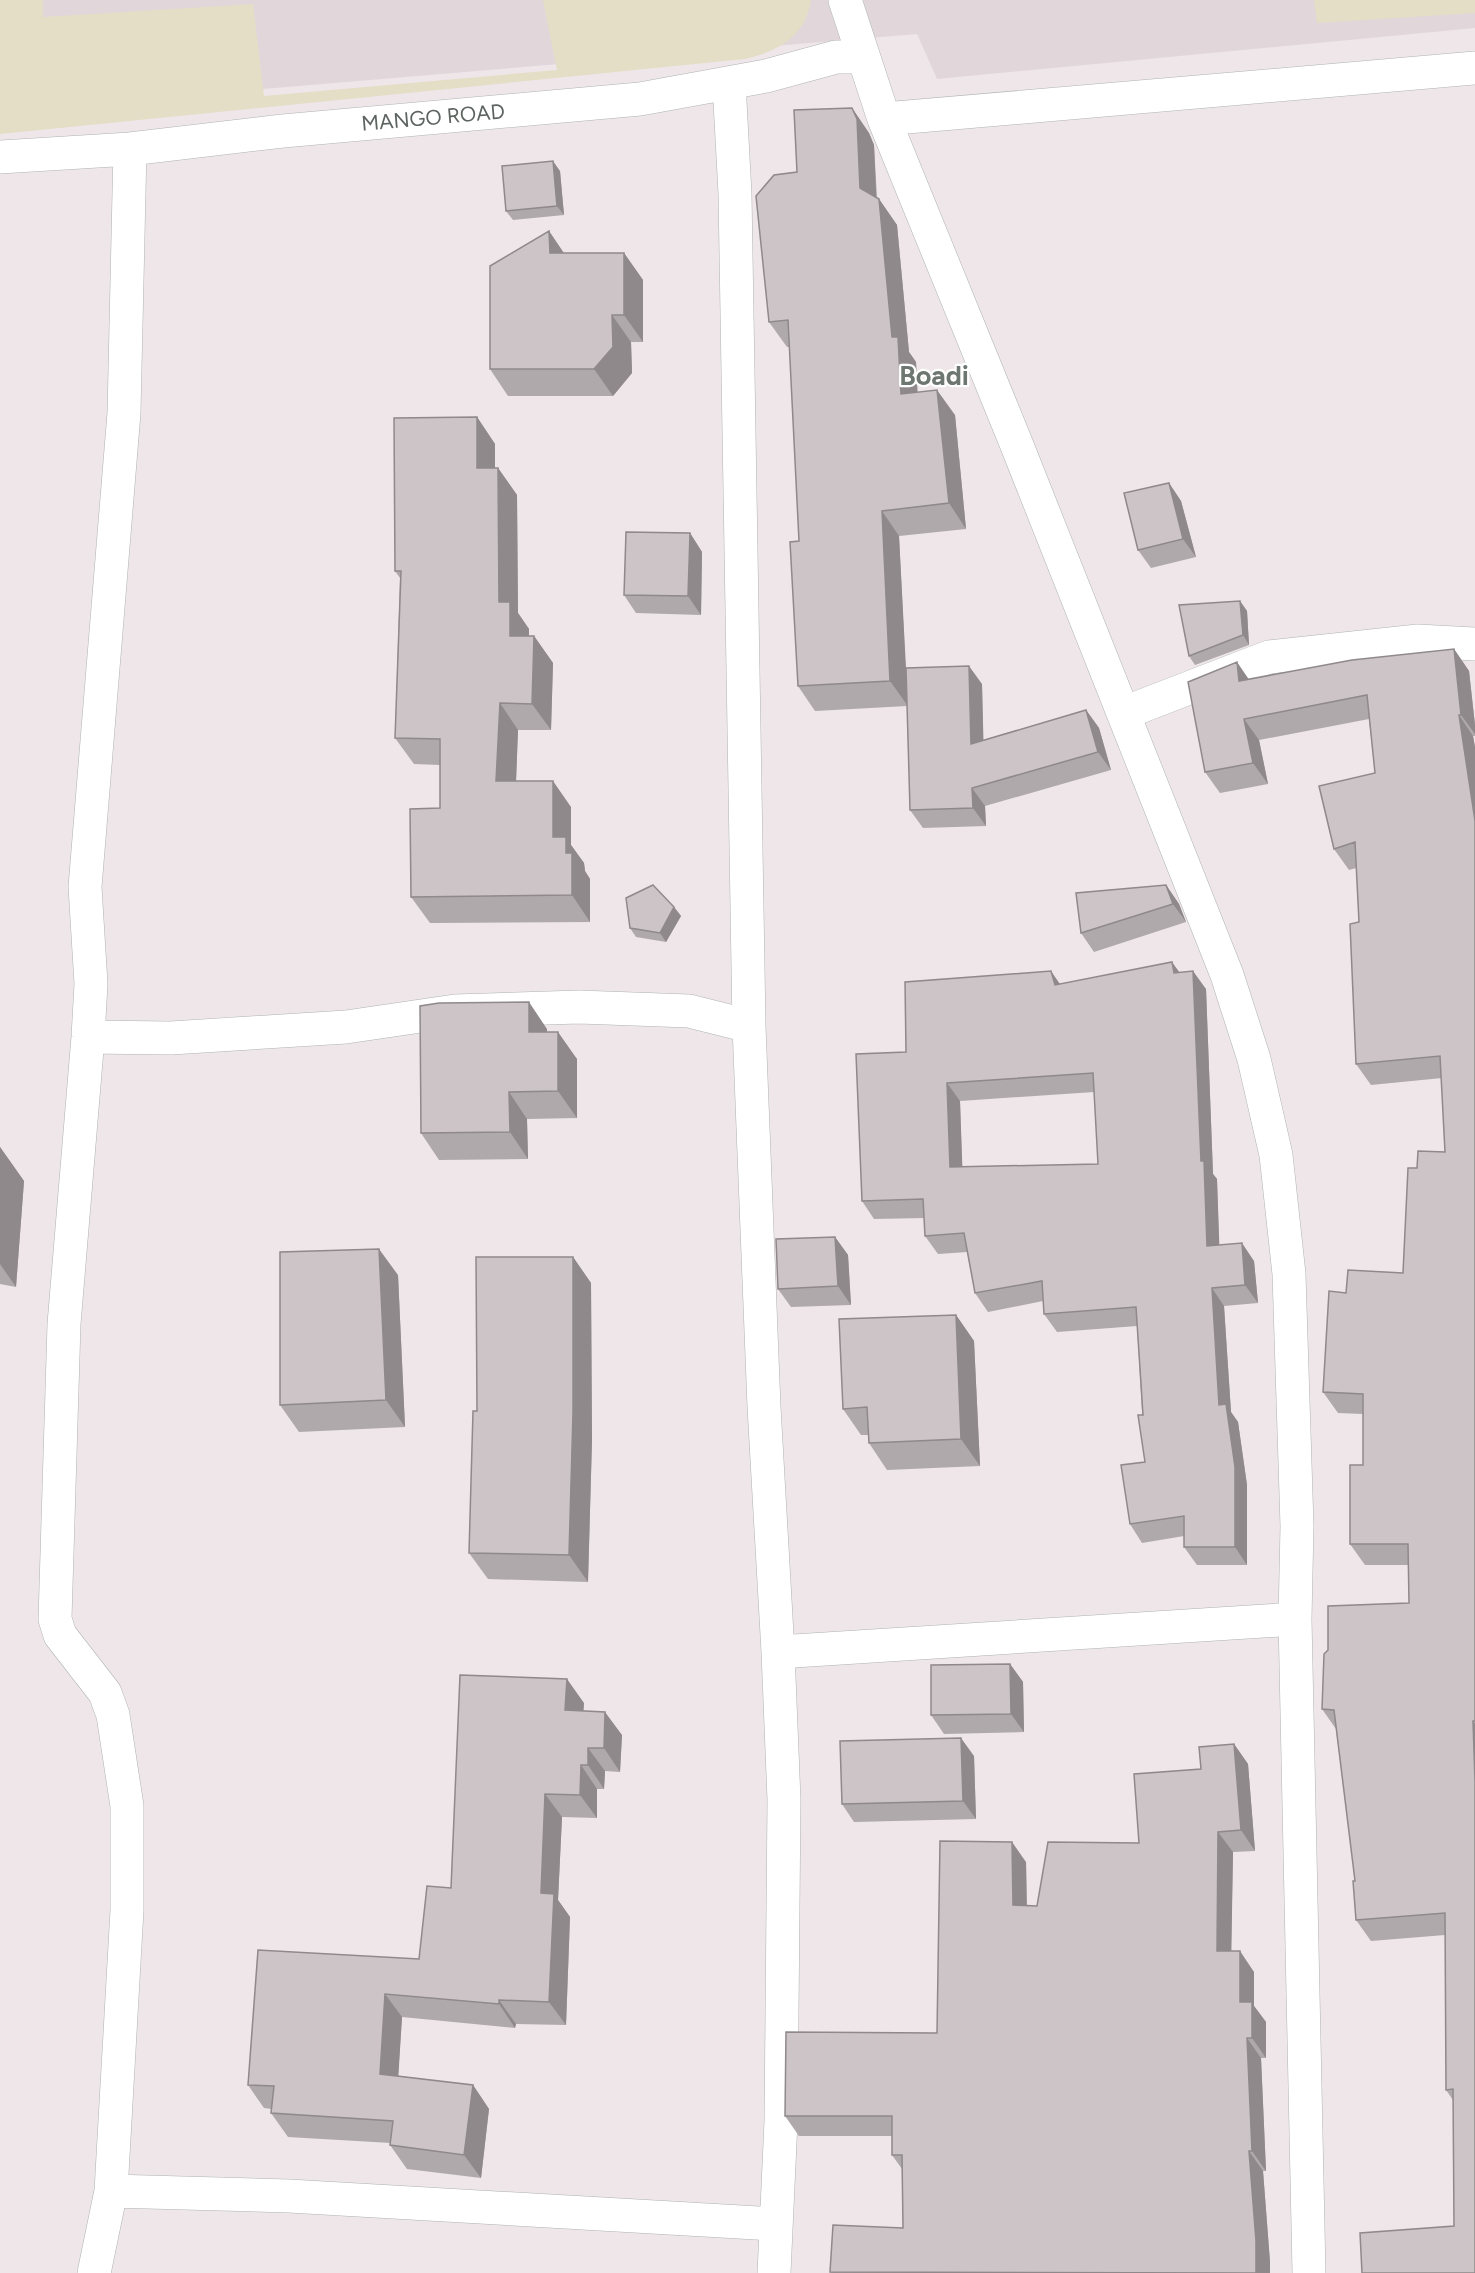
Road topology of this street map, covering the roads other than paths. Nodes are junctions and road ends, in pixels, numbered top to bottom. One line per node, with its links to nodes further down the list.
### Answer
1 (845, 0): 2 (street)
2 (863, 57): 4 (street, MANGO ROAD); 5 (street)
3 (1475, 68): 5 (street)
4 (729, 82): 6 (street, MANGO ROAD); 10 (street)
5 (884, 119): 9 (street)
6 (130, 148): 7 (street, MANGO ROAD); 11 (street)
7 (0, 157)
8 (1475, 644): 9 (street)
9 (1124, 713): 12 (street)
10 (748, 1026): 11 (street); 13 (street)
11 (88, 1038): 14 (street)
12 (1295, 1619): 13 (street); 18 (street)
13 (778, 1652): 15 (street)
14 (111, 2191): 15 (street); 16 (street)
15 (775, 2224): 17 (street)
16 (94, 2273)
17 (774, 2273)
18 (1309, 2273)

